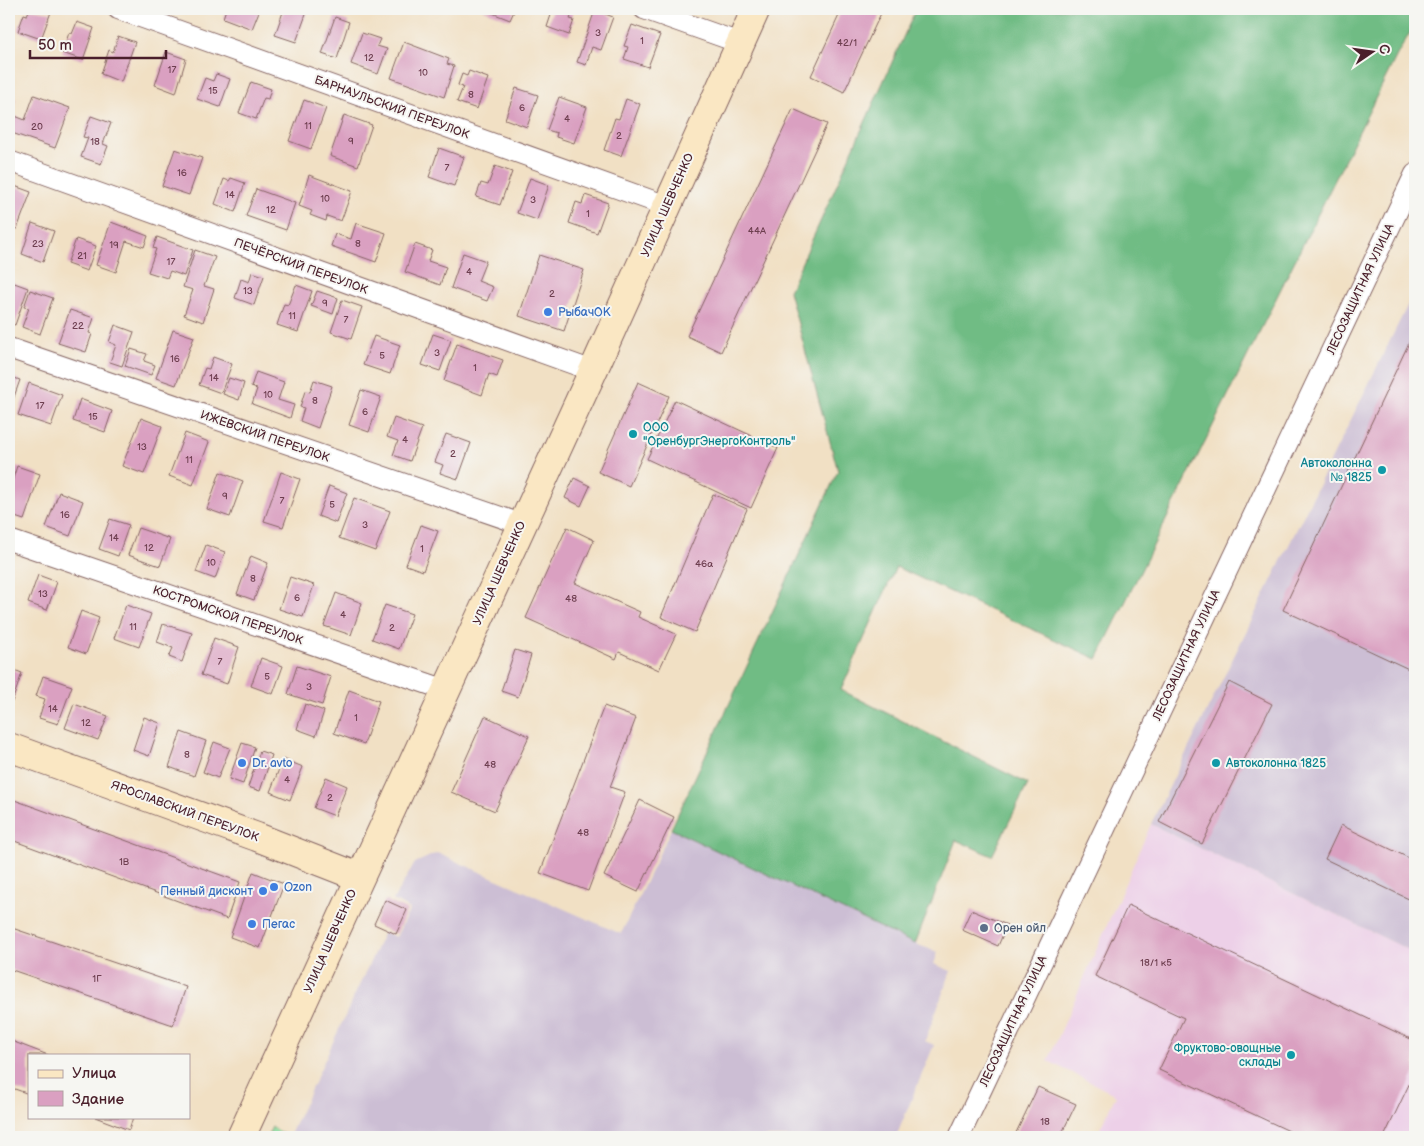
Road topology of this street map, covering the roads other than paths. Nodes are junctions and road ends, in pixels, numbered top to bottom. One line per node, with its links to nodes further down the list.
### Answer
1 (118, 9): 7 (street, БАРНАУЛЬСКИЙ ПЕРЕУЛОК)
2 (644, 9): 4 (street)
3 (756, 9): 4 (main road, УЛИЦА ШЕВЧЕНКО)
4 (740, 43): 7 (main road, УЛИЦА ШЕВЧЕНКО)
5 (9, 161): 9 (street, ПЕЧЁРСКИЙ ПЕРЕУЛОК)
6 (1415, 174): 16 (street, ЛЕСОЗАЩИТНАЯ УЛИЦА)
7 (666, 206): 9 (main road, УЛИЦА ШЕВЧЕНКО)
8 (9, 348): 10 (street, ИЖЕВСКИЙ ПЕРЕУЛОК)
9 (593, 371): 10 (main road, УЛИЦА ШЕВЧЕНКО)
10 (521, 524): 12 (main road, УЛИЦА ШЕВЧЕНКО)
11 (9, 540): 12 (street, КОСТРОМСКОЙ ПЕРЕУЛОК)
12 (446, 690): 14 (main road, УЛИЦА ШЕВЧЕНКО)
13 (9, 747): 14 (main road, ЯРОСЛАВСКИЙ ПЕРЕУЛОК)
14 (359, 877): 15 (main road, УЛИЦА ШЕВЧЕНКО)
15 (241, 1137)
16 (959, 1137)

